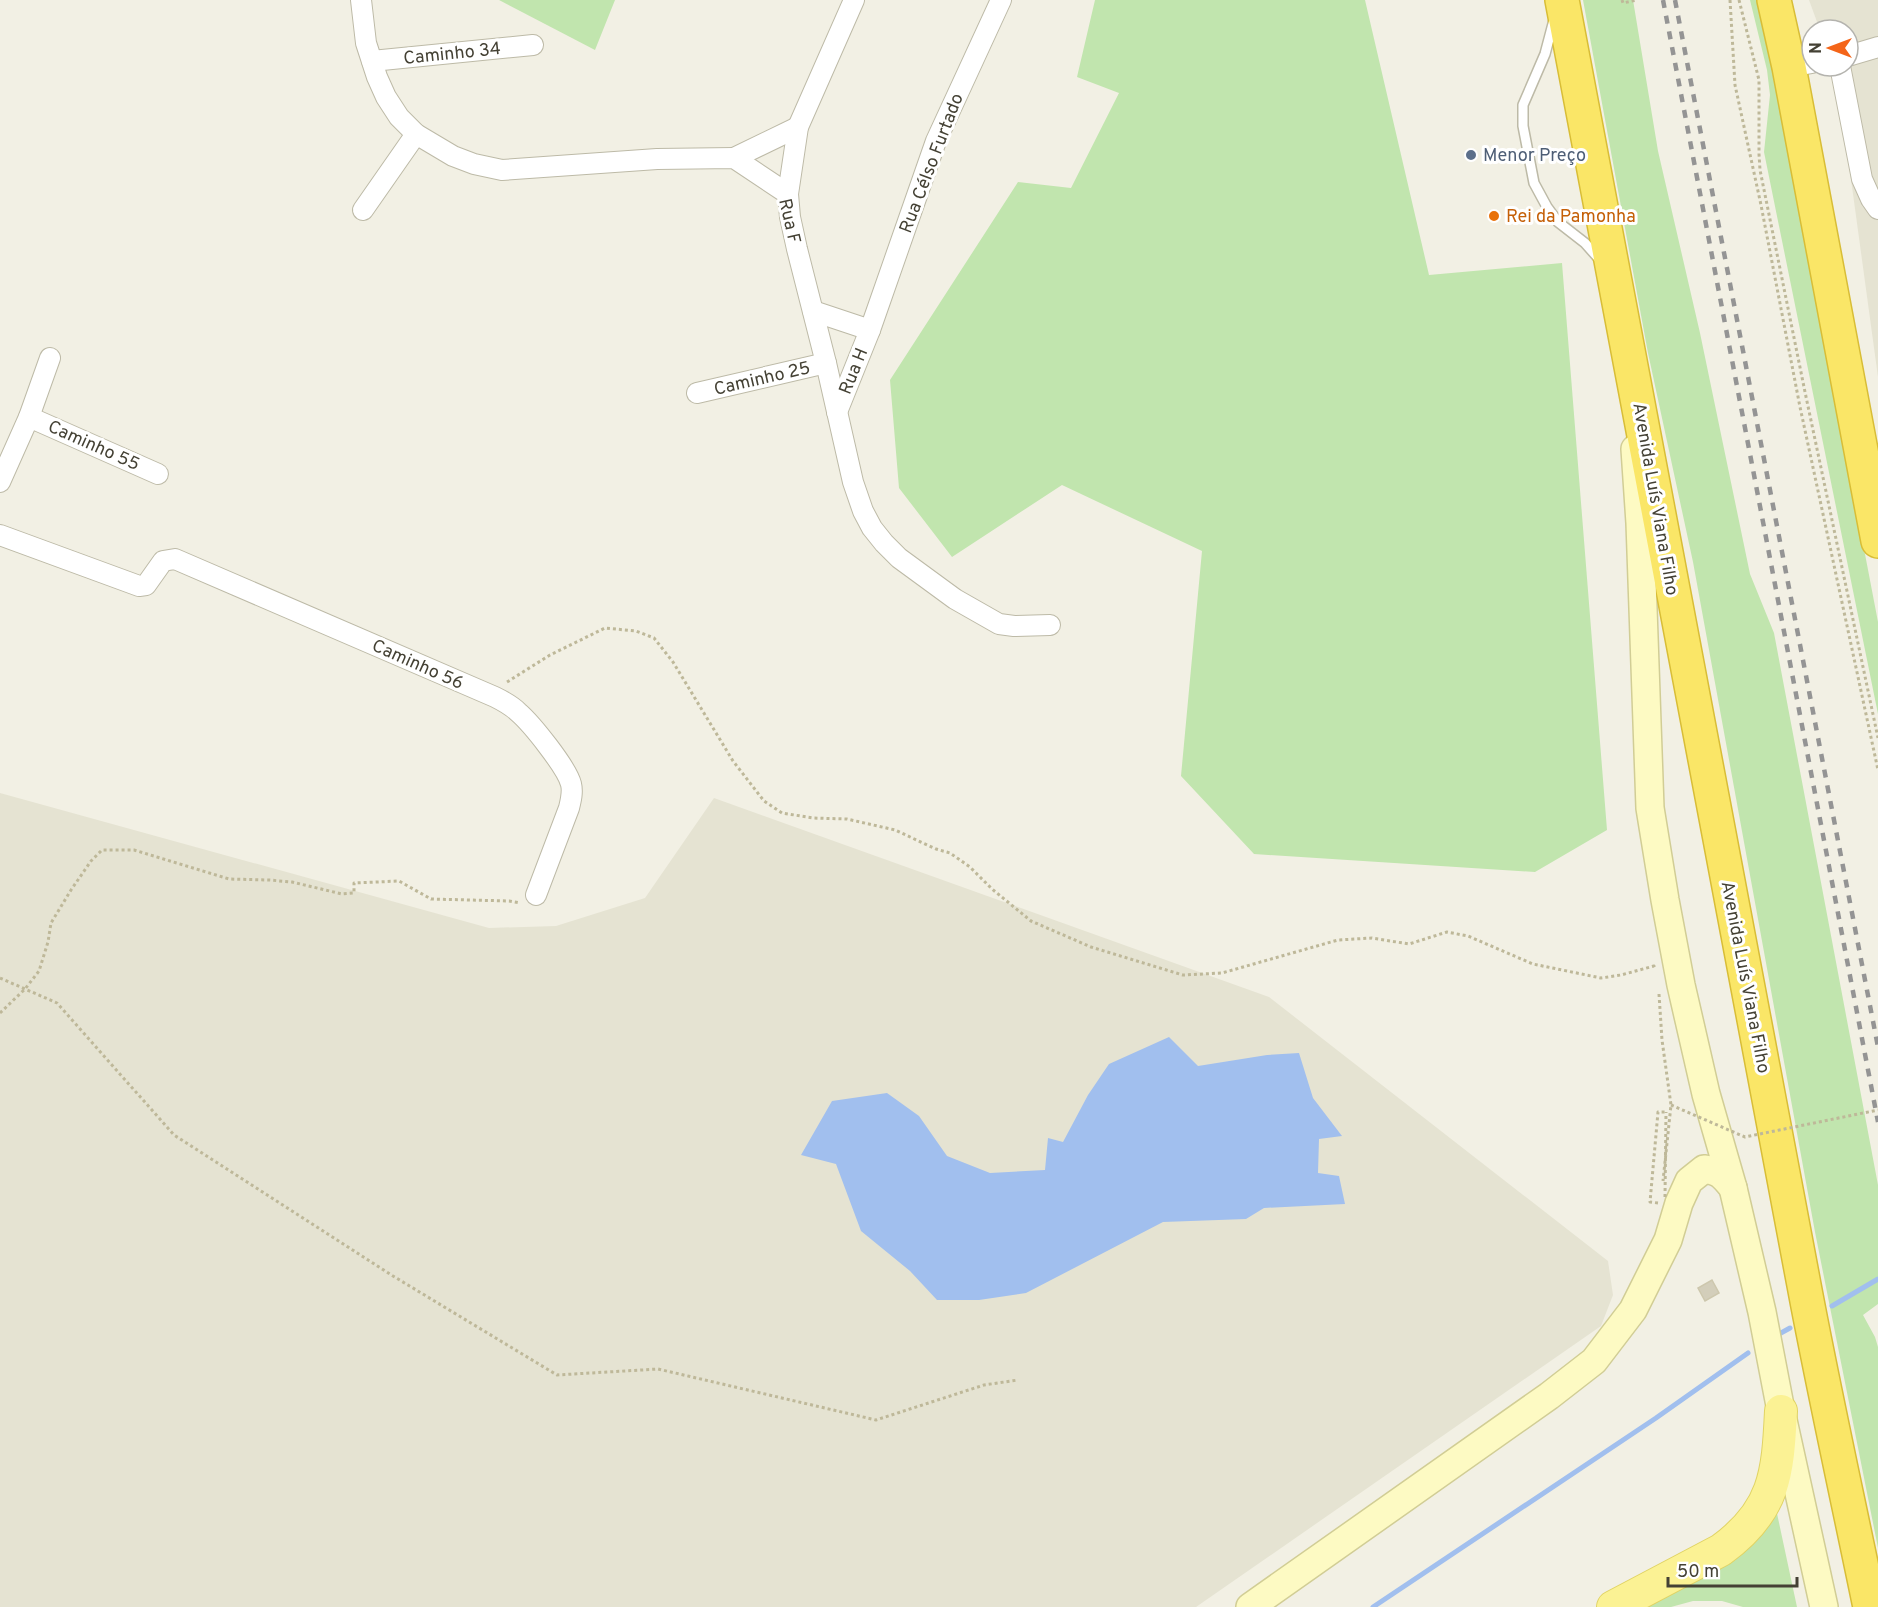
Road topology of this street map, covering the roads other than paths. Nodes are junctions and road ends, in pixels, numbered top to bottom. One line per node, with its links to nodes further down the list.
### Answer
1 (361, 0): 9 (street)
2 (854, 0): 13 (street)
3 (1001, 0): 22 (street, Rua Célso Furtado)
4 (1560, 0): 20 (highway, Avenida Luís Viana Filho); 20 (lane)
5 (1774, 0): 10 (highway)
6 (533, 45): 9 (street, Caminho 34)
7 (1878, 46): 8 (street)
8 (1860, 52)
9 (372, 61): 14 (street)
10 (1800, 65)
11 (1802, 78): 32 (highway)
12 (1843, 78): 16 (street)
13 (798, 126): 15 (street); 17 (street)
14 (416, 134): 15 (street); 19 (street)
15 (734, 158): 17 (street, Rua F)
16 (1870, 177): 18 (street)
17 (788, 194): 21 (street, Rua F)
18 (1878, 209)
19 (363, 210)
20 (1616, 276): 23 (highway, Avenida Luís Viana Filho)
21 (813, 311): 22 (street); 25 (street, Rua F)
22 (870, 330): 27 (street, Rua H)
23 (1628, 346): 35 (main road, Avenida Luís Viana Filho); 40 (highway, Avenida Luís Viana Filho)
24 (50, 358): 28 (street)
25 (826, 363): 26 (street, Caminho 25); 27 (street, Rua F)
26 (697, 393)
27 (837, 412): 33 (street, Rua F)
28 (29, 417): 29 (street, Caminho 55); 30 (street)
29 (158, 474)
30 (0, 482)
31 (0, 535): 34 (street, Caminho 56)
32 (1878, 541)
33 (1050, 625)
34 (536, 896)
35 (1733, 1188): 36 (main road, Avenida Luís Viana Filho); 37 (main road)
36 (1780, 1408): 38 (main road); 39 (main road, Avenida Luís Viana Filho)
37 (1250, 1607)
38 (1613, 1607)
39 (1824, 1607)
40 (1870, 1607)

